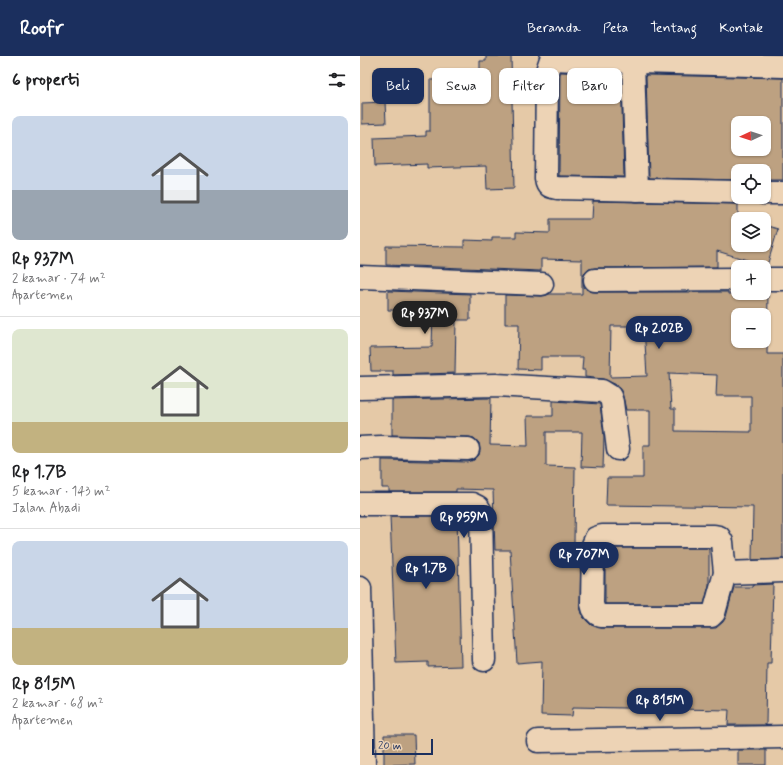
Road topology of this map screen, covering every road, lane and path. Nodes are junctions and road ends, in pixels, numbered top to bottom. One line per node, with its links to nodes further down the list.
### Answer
1 (552, 57): 2 (street); 4 (street)
2 (633, 62): 3 (street); 4 (street)
3 (783, 66)
4 (637, 190): 5 (street)
5 (731, 192)
6 (771, 193): 7 (street)
7 (783, 193)
8 (360, 277): 13 (street)
9 (731, 279): 12 (street)
10 (771, 279): 11 (street)
11 (783, 279)
12 (595, 280)
13 (542, 284)
14 (360, 388): 17 (street)
15 (360, 448): 16 (street)
16 (468, 449)
17 (618, 449)
18 (360, 504): 22 (street)
19 (783, 571): 20 (street)
20 (725, 573): 20 (street)
21 (360, 588): 25 (street)
22 (484, 660)
23 (783, 737): 24 (street)
24 (538, 741)
25 (364, 765)

